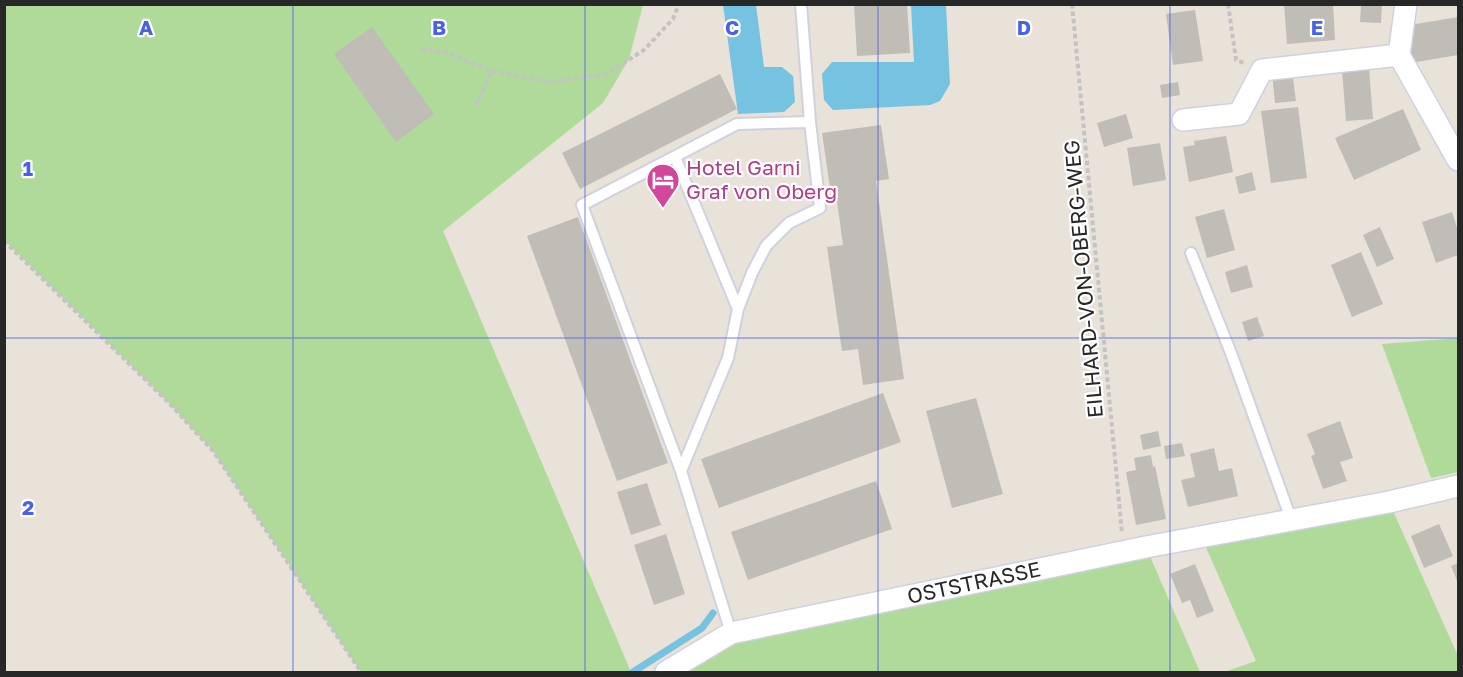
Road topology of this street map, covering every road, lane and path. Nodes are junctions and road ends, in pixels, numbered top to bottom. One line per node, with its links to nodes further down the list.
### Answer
1 (679, 4): 9 (path)
2 (801, 4): 12 (lane)
3 (1072, 4): 21 (path, EILHARD-VON-OBERG-WEG)
4 (1228, 4): 8 (path)
5 (1406, 4): 7 (street)
6 (421, 50): 9 (path)
7 (1399, 55): 8 (street); 14 (street)
8 (1262, 70): 11 (street)
9 (492, 71): 10 (path)
10 (476, 105)
11 (1183, 120)
12 (810, 122): 13 (lane); 17 (lane)
13 (675, 157): 17 (lane); 18 (lane)
14 (1458, 160)
15 (4, 241): 23 (path)
16 (1191, 253): 20 (lane)
17 (738, 309): 18 (lane)
18 (681, 471): 22 (lane)
19 (1458, 486): 20 (street, OSTSTRASSE)
20 (1291, 519): 21 (street, OSTSTRASSE)
21 (1123, 552): 22 (street, OSTSTRASSE)
22 (731, 633): 24 (street, OSTSTRASSE)
23 (362, 672)
24 (666, 672)

